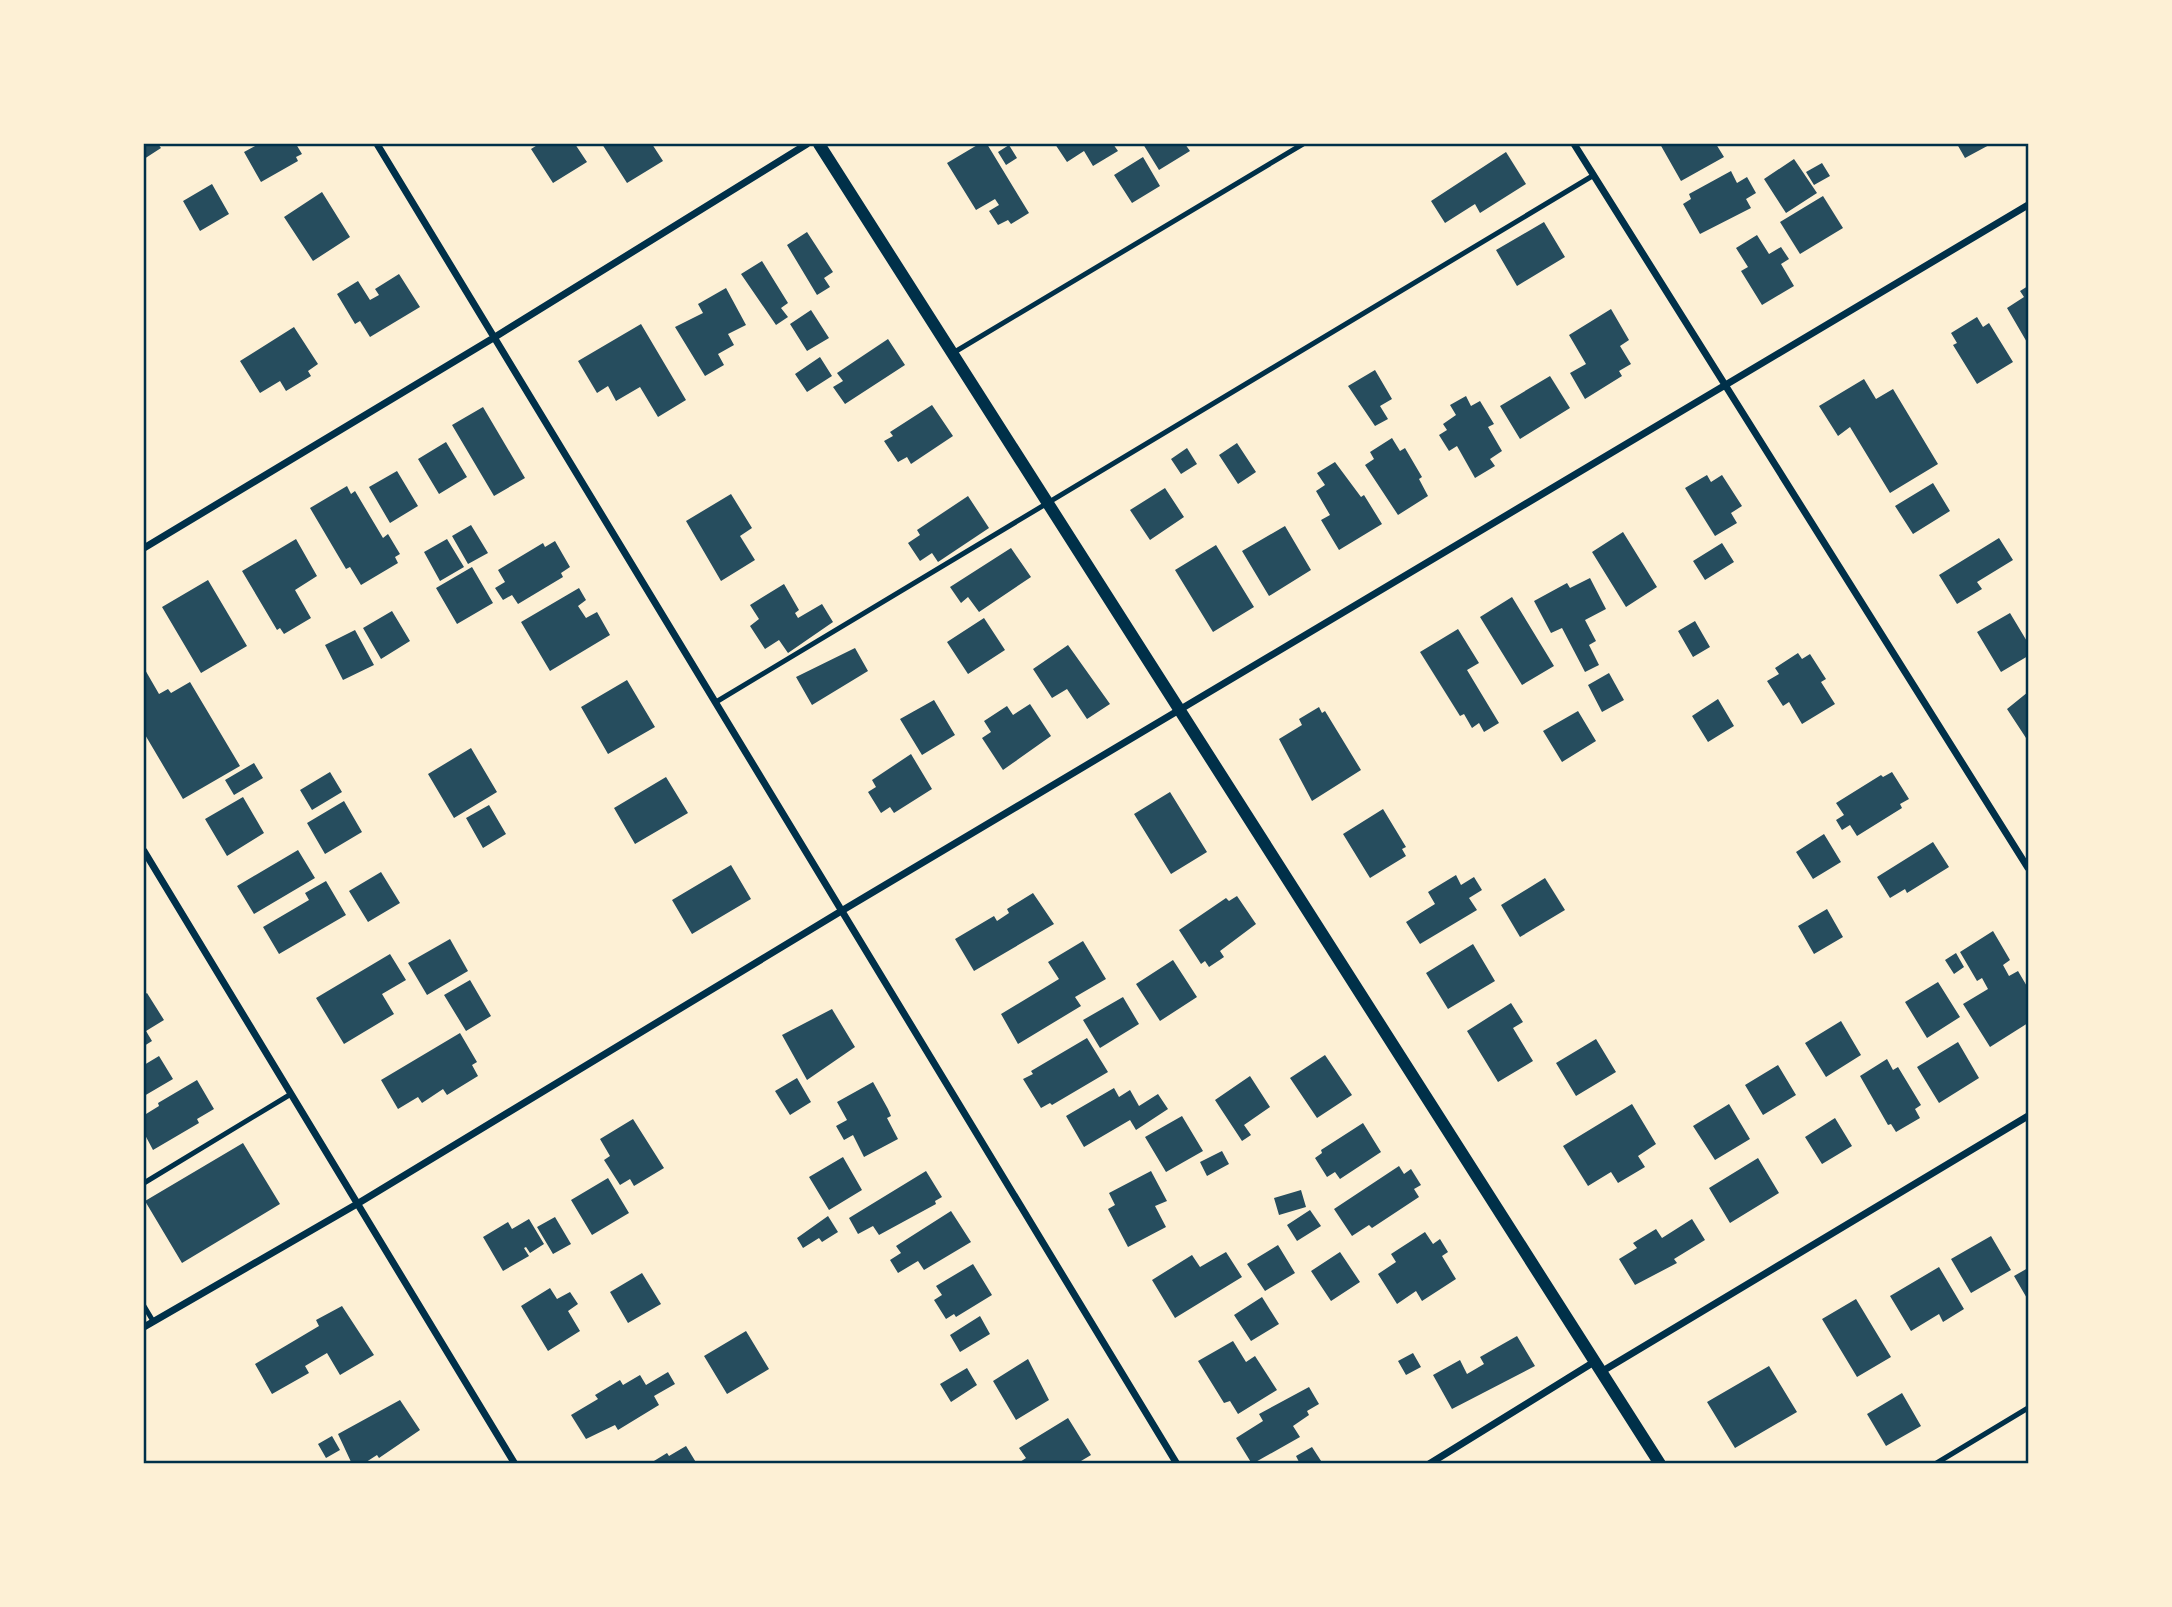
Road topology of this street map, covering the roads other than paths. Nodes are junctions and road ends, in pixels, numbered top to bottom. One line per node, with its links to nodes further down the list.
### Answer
1 (377, 144): 8 (street)
2 (807, 144): 8 (street)
3 (819, 144): 9 (street)
4 (1303, 144): 9 (lane)
5 (1574, 144): 6 (street)
6 (1594, 175): 10 (street); 11 (lane)
7 (2028, 205): 10 (street)
8 (495, 337): 12 (street); 13 (street)
9 (953, 353): 11 (street)
10 (1726, 385): 14 (street); 16 (street)
11 (1047, 501): 13 (lane); 14 (street)
12 (144, 548)
13 (716, 702): 17 (street)
14 (1180, 710): 17 (street); 25 (street)
15 (144, 851): 18 (street)
16 (2028, 868)
17 (843, 910): 21 (street); 28 (street)
18 (291, 1094): 20 (lane); 21 (street)
19 (2028, 1116): 25 (street)
20 (144, 1183)
21 (358, 1204): 23 (street); 27 (street)
22 (144, 1306): 23 (lane)
23 (153, 1321): 24 (street)
24 (144, 1326)
25 (1598, 1367): 29 (street); 30 (street)
26 (2028, 1408): 31 (lane)
27 (515, 1464)
28 (1177, 1464)
29 (1429, 1464)
30 (1660, 1464)
31 (1935, 1464)

